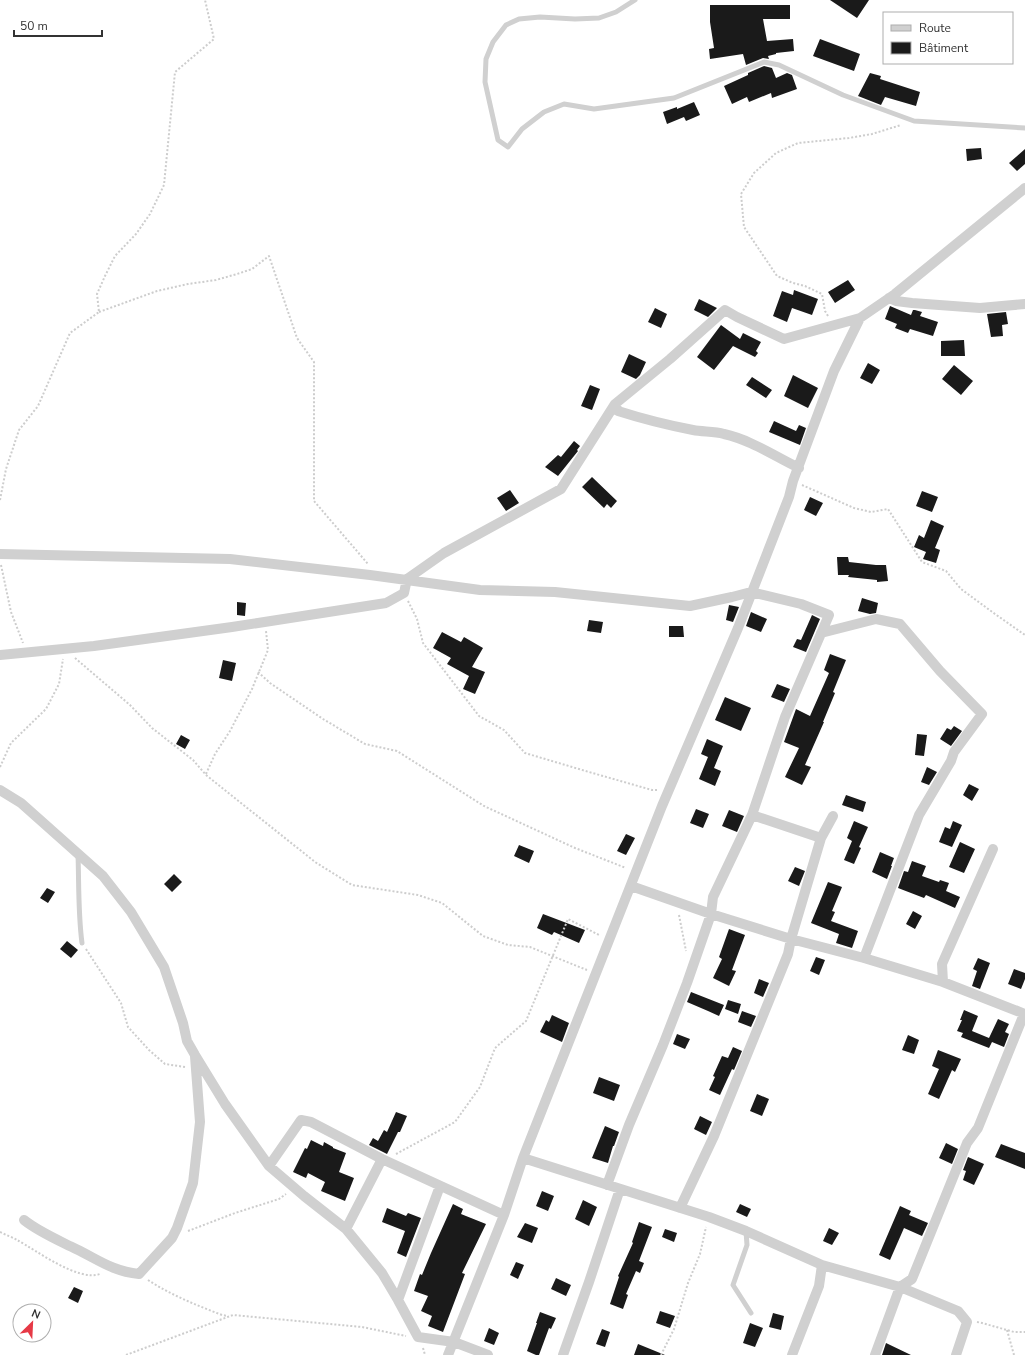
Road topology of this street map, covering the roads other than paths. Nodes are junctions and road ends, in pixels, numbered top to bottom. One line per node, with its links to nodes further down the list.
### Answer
1 (635, 0): 2 (lane)
2 (1025, 128)
3 (1025, 188): 4 (street)
4 (889, 298): 5 (street); 6 (street)
5 (1025, 304)
6 (860, 318): 7 (street); 8 (street)
7 (615, 404): 8 (street); 10 (street)
8 (799, 468): 11 (street)
9 (0, 554): 10 (street)
10 (407, 579): 11 (street); 13 (street)
11 (752, 592): 12 (street); 20 (street)
12 (821, 633): 15 (street); 24 (street)
13 (0, 655)
14 (0, 790): 19 (street)
15 (752, 815): 17 (street); 21 (street)
16 (833, 816): 17 (street)
17 (821, 838): 22 (street)
18 (993, 849): 25 (street)
19 (78, 852): 23 (lane); 27 (street)
20 (631, 886): 21 (street); 28 (street)
21 (710, 914): 22 (street); 31 (street)
22 (791, 939): 24 (street); 34 (street)
23 (82, 943)
24 (864, 958): 25 (street)
25 (943, 982): 26 (street)
26 (1024, 1014): 40 (street)
27 (195, 1055): 30 (street); 36 (street)
28 (523, 1158): 31 (street); 35 (street)
29 (382, 1159): 30 (street); 32 (street); 37 (street)
30 (269, 1166): 37 (street)
31 (607, 1185): 33 (street)
32 (440, 1186): 35 (street); 41 (street)
33 (620, 1189): 34 (street); 46 (street)
34 (680, 1208): 38 (street)
35 (504, 1215): 43 (street)
36 (24, 1220)
37 (346, 1229): 41 (street)
38 (746, 1231): 39 (street); 42 (lane)
39 (822, 1265): 40 (street); 47 (street)
40 (900, 1287): 48 (street); 49 (street)
41 (398, 1300): 43 (street)
42 (751, 1313)
43 (454, 1342): 44 (street); 45 (street)
44 (448, 1355)
45 (488, 1355)
46 (562, 1355)
47 (792, 1355)
48 (875, 1355)
49 (956, 1355)

